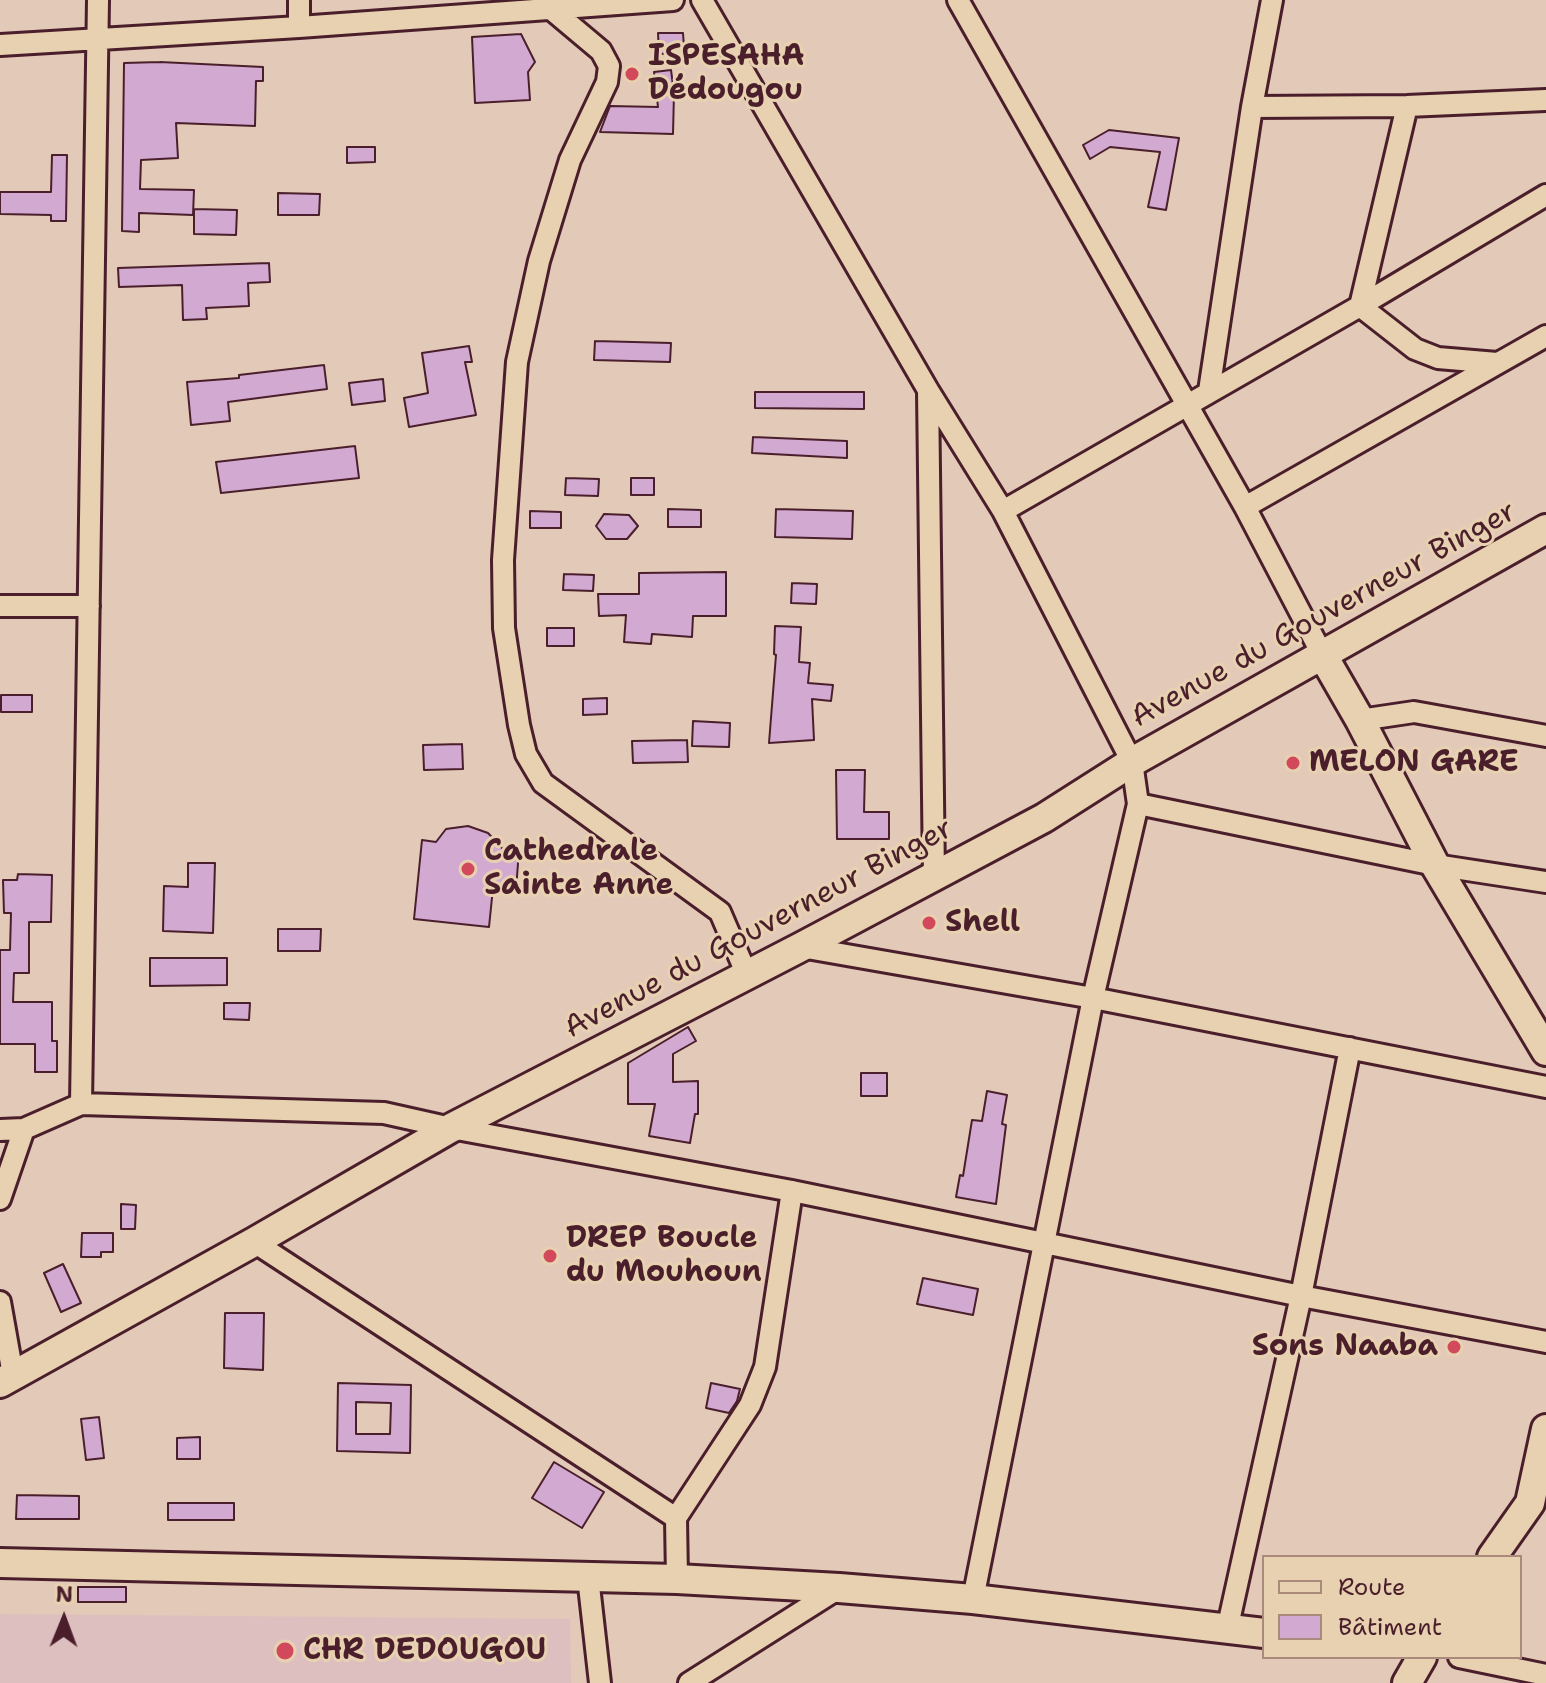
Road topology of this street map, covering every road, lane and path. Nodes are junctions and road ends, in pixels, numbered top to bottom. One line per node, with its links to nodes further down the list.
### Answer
1 (98, 0): 11 (street)
2 (299, 0): 10 (street)
3 (673, 0): 7 (street)
4 (702, 0): 20 (street)
5 (958, 0): 22 (street)
6 (1272, 0): 15 (street)
7 (576, 4): 9 (street)
8 (404, 9): 9 (street); 10 (street)
9 (551, 9): 37 (street)
10 (299, 27): 11 (street)
11 (97, 40): 12 (street); 27 (street)
12 (0, 45)
13 (1546, 100): 14 (street)
14 (1407, 106): 15 (street); 17 (street)
15 (1252, 107): 21 (street)
16 (1546, 195): 17 (street)
17 (1360, 306): 19 (street); 21 (street)
18 (1546, 336): 19 (street)
19 (1497, 363): 23 (street)
20 (928, 390): 24 (street); 34 (street)
21 (1209, 391): 22 (street)
22 (1187, 404): 23 (street); 24 (street)
23 (1245, 507): 28 (street)
24 (1003, 511): 31 (street)
25 (1546, 529): 28 (street, Avenue du Gouverneur Binger)
26 (0, 606): 27 (street)
27 (89, 606): 42 (street)
28 (1322, 654): 29 (street); 31 (street, Avenue du Gouverneur Binger)
29 (1360, 720): 30 (street); 33 (street)
30 (1546, 736)
31 (1132, 762): 32 (street); 34 (street, Avenue du Gouverneur Binger)
32 (1138, 804): 33 (street); 38 (street)
33 (1435, 865): 35 (street); 40 (street)
34 (934, 877): 36 (street, Avenue du Gouverneur Binger)
35 (1546, 882)
36 (801, 947): 37 (street, Avenue du Gouverneur Binger); 38 (street)
37 (747, 975): 43 (street, Avenue du Gouverneur Binger)
38 (1093, 998): 39 (street); 49 (street)
39 (1350, 1048): 41 (street); 50 (street)
40 (1546, 1051)
41 (1546, 1087)
42 (81, 1104): 43 (street); 44 (street)
43 (451, 1128): 46 (street); 48 (street, Avenue du Gouverneur Binger)
44 (24, 1129): 45 (street); 47 (street)
45 (0, 1130)
46 (792, 1191): 49 (street); 56 (street)
47 (0, 1199)
48 (254, 1242): 53 (street, Avenue du Gouverneur Binger); 56 (street)
49 (1043, 1243): 50 (street); 62 (street)
50 (1301, 1296): 52 (street); 63 (street)
51 (0, 1302): 53 (street)
52 (1546, 1342)
53 (6, 1379)
54 (1546, 1429): 55 (street)
55 (1538, 1504): 57 (street)
56 (676, 1518): 60 (street)
57 (1494, 1555)
58 (0, 1563): 59 (street)
59 (588, 1577): 60 (street); 68 (street)
60 (677, 1579): 61 (street)
61 (839, 1588): 62 (street); 69 (street)
62 (973, 1599): 63 (street)
63 (1227, 1630): 64 (street)
64 (1262, 1633)
65 (1421, 1659): 70 (street)
66 (1469, 1659): 67 (street)
67 (1546, 1675)
68 (600, 1683)
69 (689, 1683)
70 (1407, 1683)

